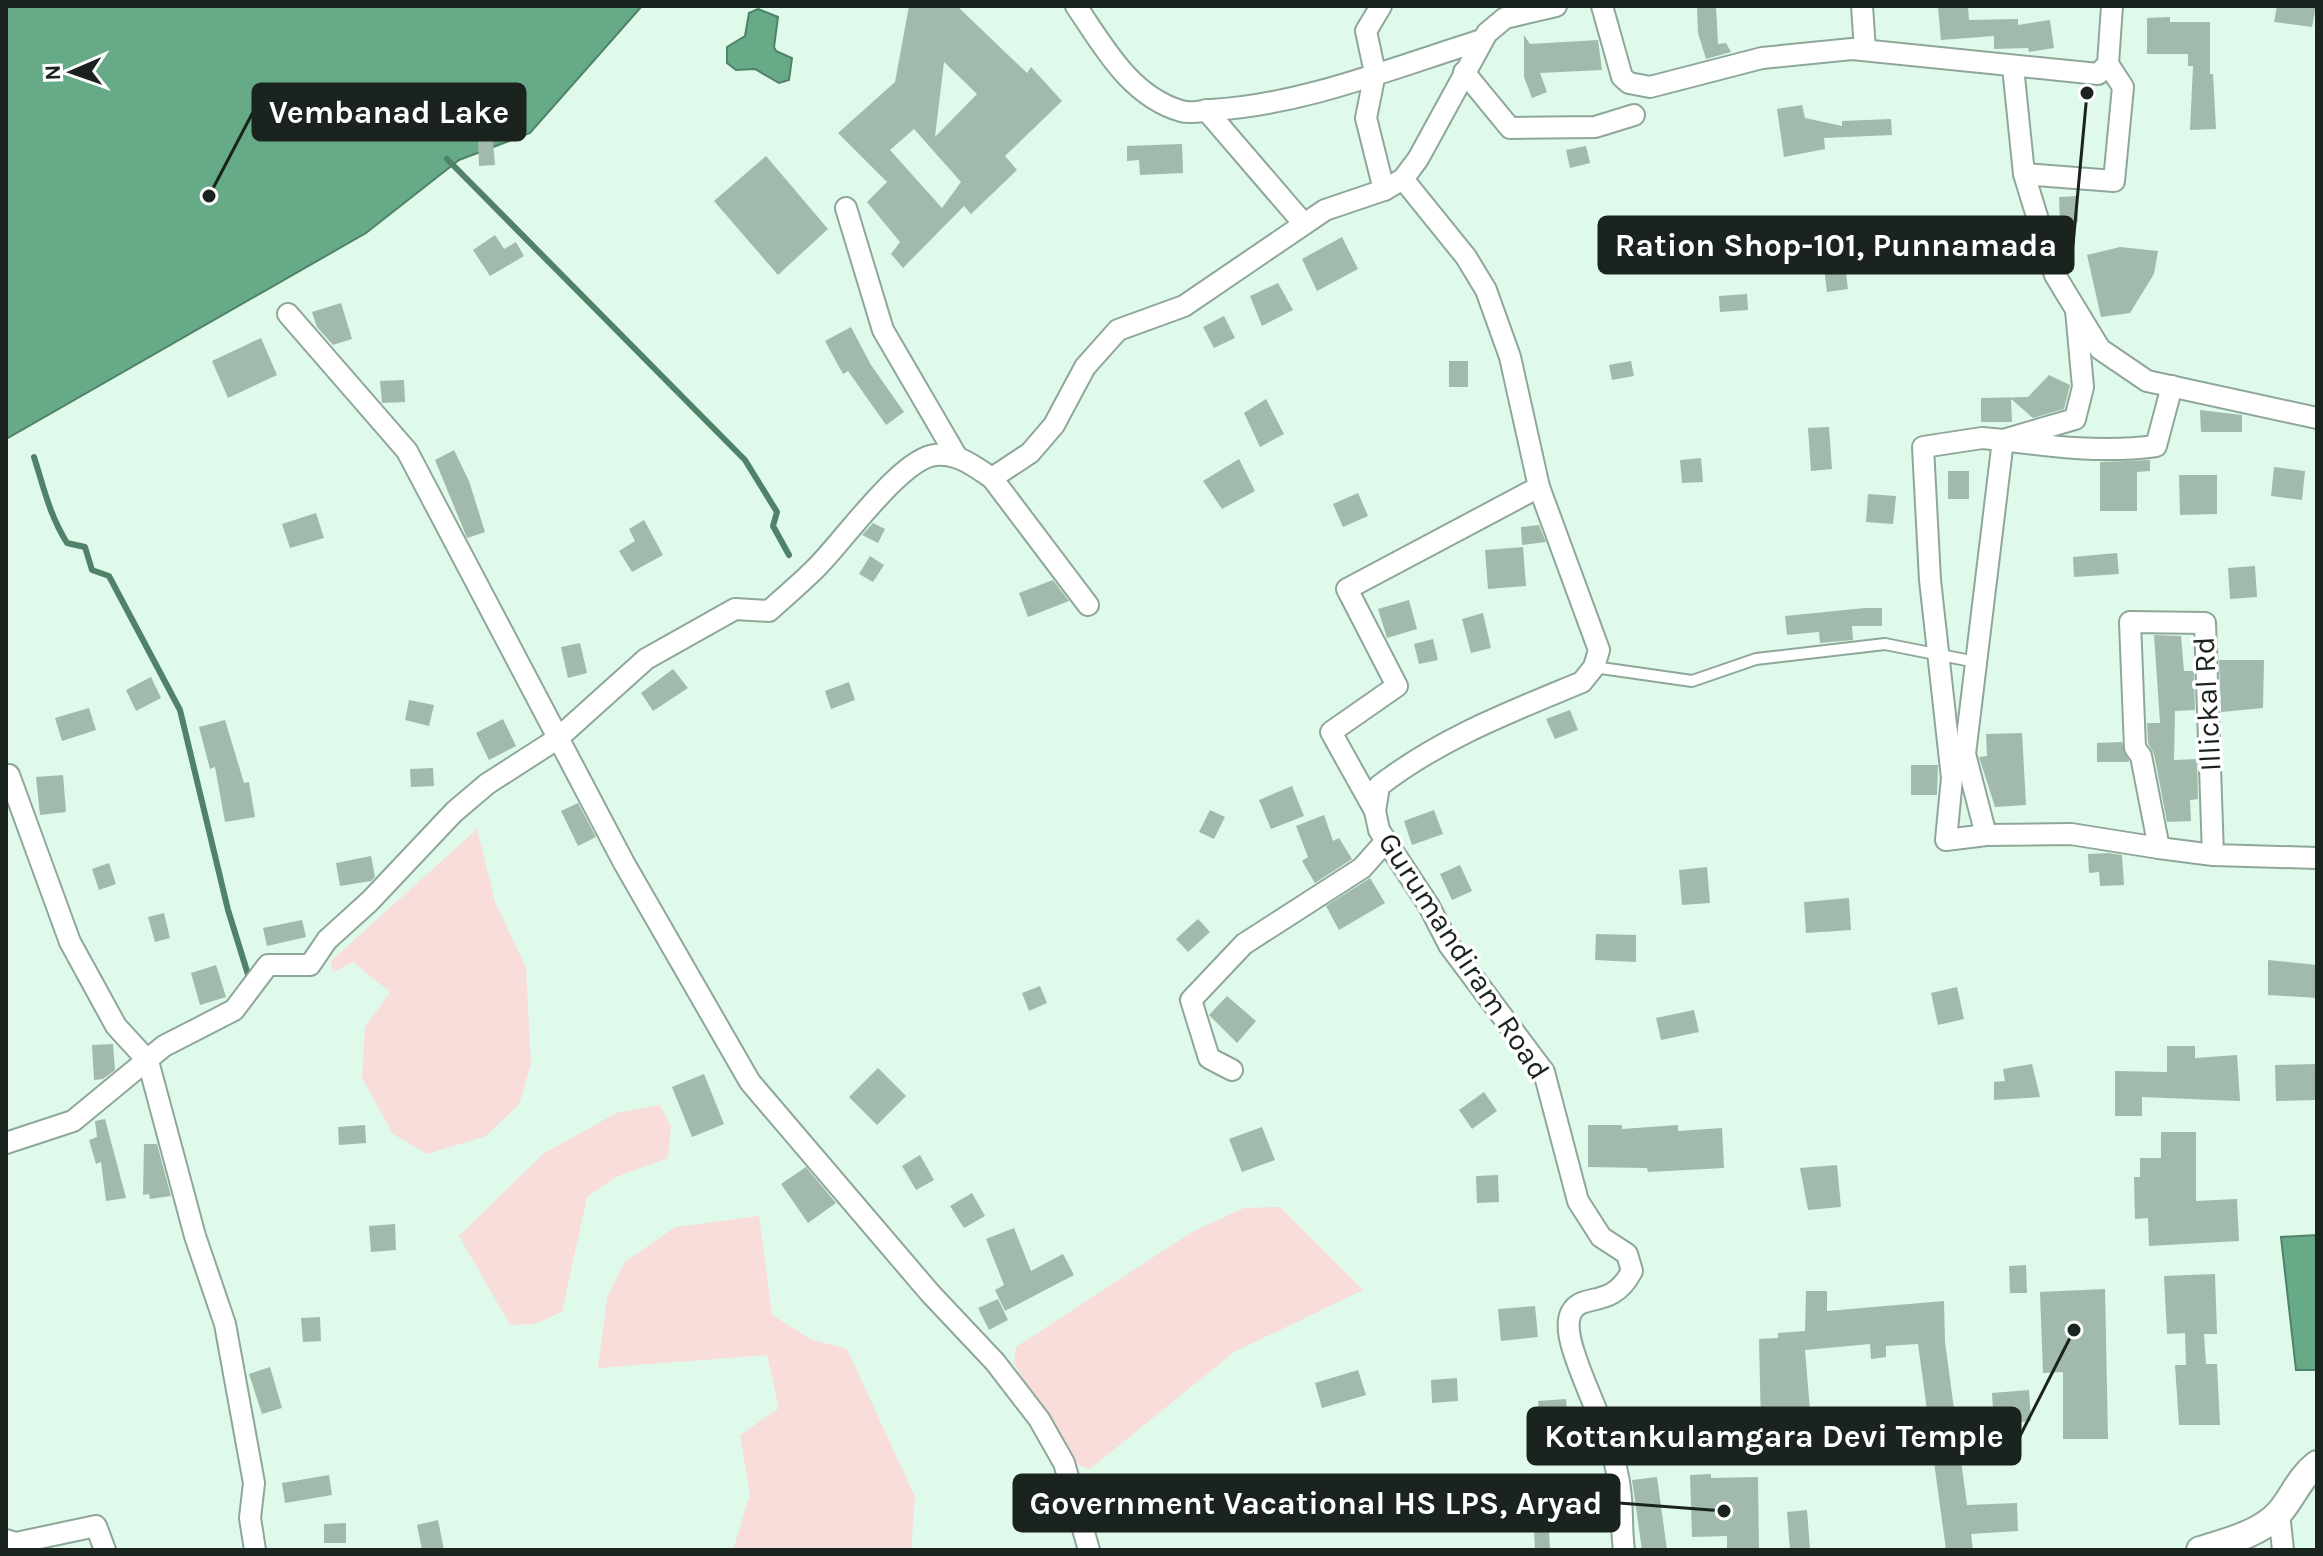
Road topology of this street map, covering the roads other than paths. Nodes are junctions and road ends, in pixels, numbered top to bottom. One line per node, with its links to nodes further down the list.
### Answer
1 (1076, 6): 13 (street)
2 (1381, 6): 12 (street)
3 (1556, 6): 7 (street)
4 (1603, 6): 8 (street)
5 (1862, 6): 8 (street)
6 (2112, 6): 9 (street)
7 (1482, 40): 11 (street); 12 (street)
8 (1865, 50): 10 (street)
9 (2108, 64): 10 (street); 16 (street)
10 (2013, 67): 16 (street)
11 (1464, 72): 14 (street); 15 (street)
12 (1375, 73): 13 (street); 18 (street)
13 (1206, 110): 21 (street)
14 (1634, 115)
15 (1418, 159): 17 (street); 19 (street)
16 (2024, 174): 22 (street)
17 (1403, 179): 18 (street); 19 (street)
18 (1384, 190): 21 (street)
19 (1427, 205): 29 (street)
20 (846, 208): 27 (street)
21 (1304, 224): 28 (street)
22 (2076, 310): 24 (street); 26 (street)
23 (288, 314): 34 (street)
24 (2172, 386): 25 (street); 26 (street)
25 (2317, 418)
26 (2003, 440): 31 (street); 32 (street)
27 (957, 457): 28 (street); 34 (street)
28 (992, 478): 30 (street)
29 (1539, 487): 33 (street); 36 (street)
30 (1088, 605)
31 (1939, 655): 32 (lane); 33 (lane); 37 (street)
32 (1976, 662): 37 (street)
33 (1594, 667): 36 (street, Gurumandiram Road)
34 (557, 739): 42 (street); 50 (street)
35 (9, 775): 42 (street)
36 (1375, 811): 38 (street, Gurumandiram Road)
37 (1986, 835): 39 (street)
38 (1386, 841): 43 (street); 51 (street, Gurumandiram Road)
39 (2159, 848): 40 (street); 40 (street, Illickal Rd)
40 (2213, 855): 41 (street)
41 (2317, 858)
42 (148, 1061): 44 (street); 49 (street)
43 (1232, 1070)
44 (6, 1143)
45 (2317, 1464): 46 (main road)
46 (2279, 1513): 52 (main road); 53 (street)
47 (6, 1540): 48 (street)
48 (105, 1550)
49 (255, 1550)
50 (1089, 1550)
51 (1624, 1550)
52 (2200, 1550)
53 (2283, 1550)

